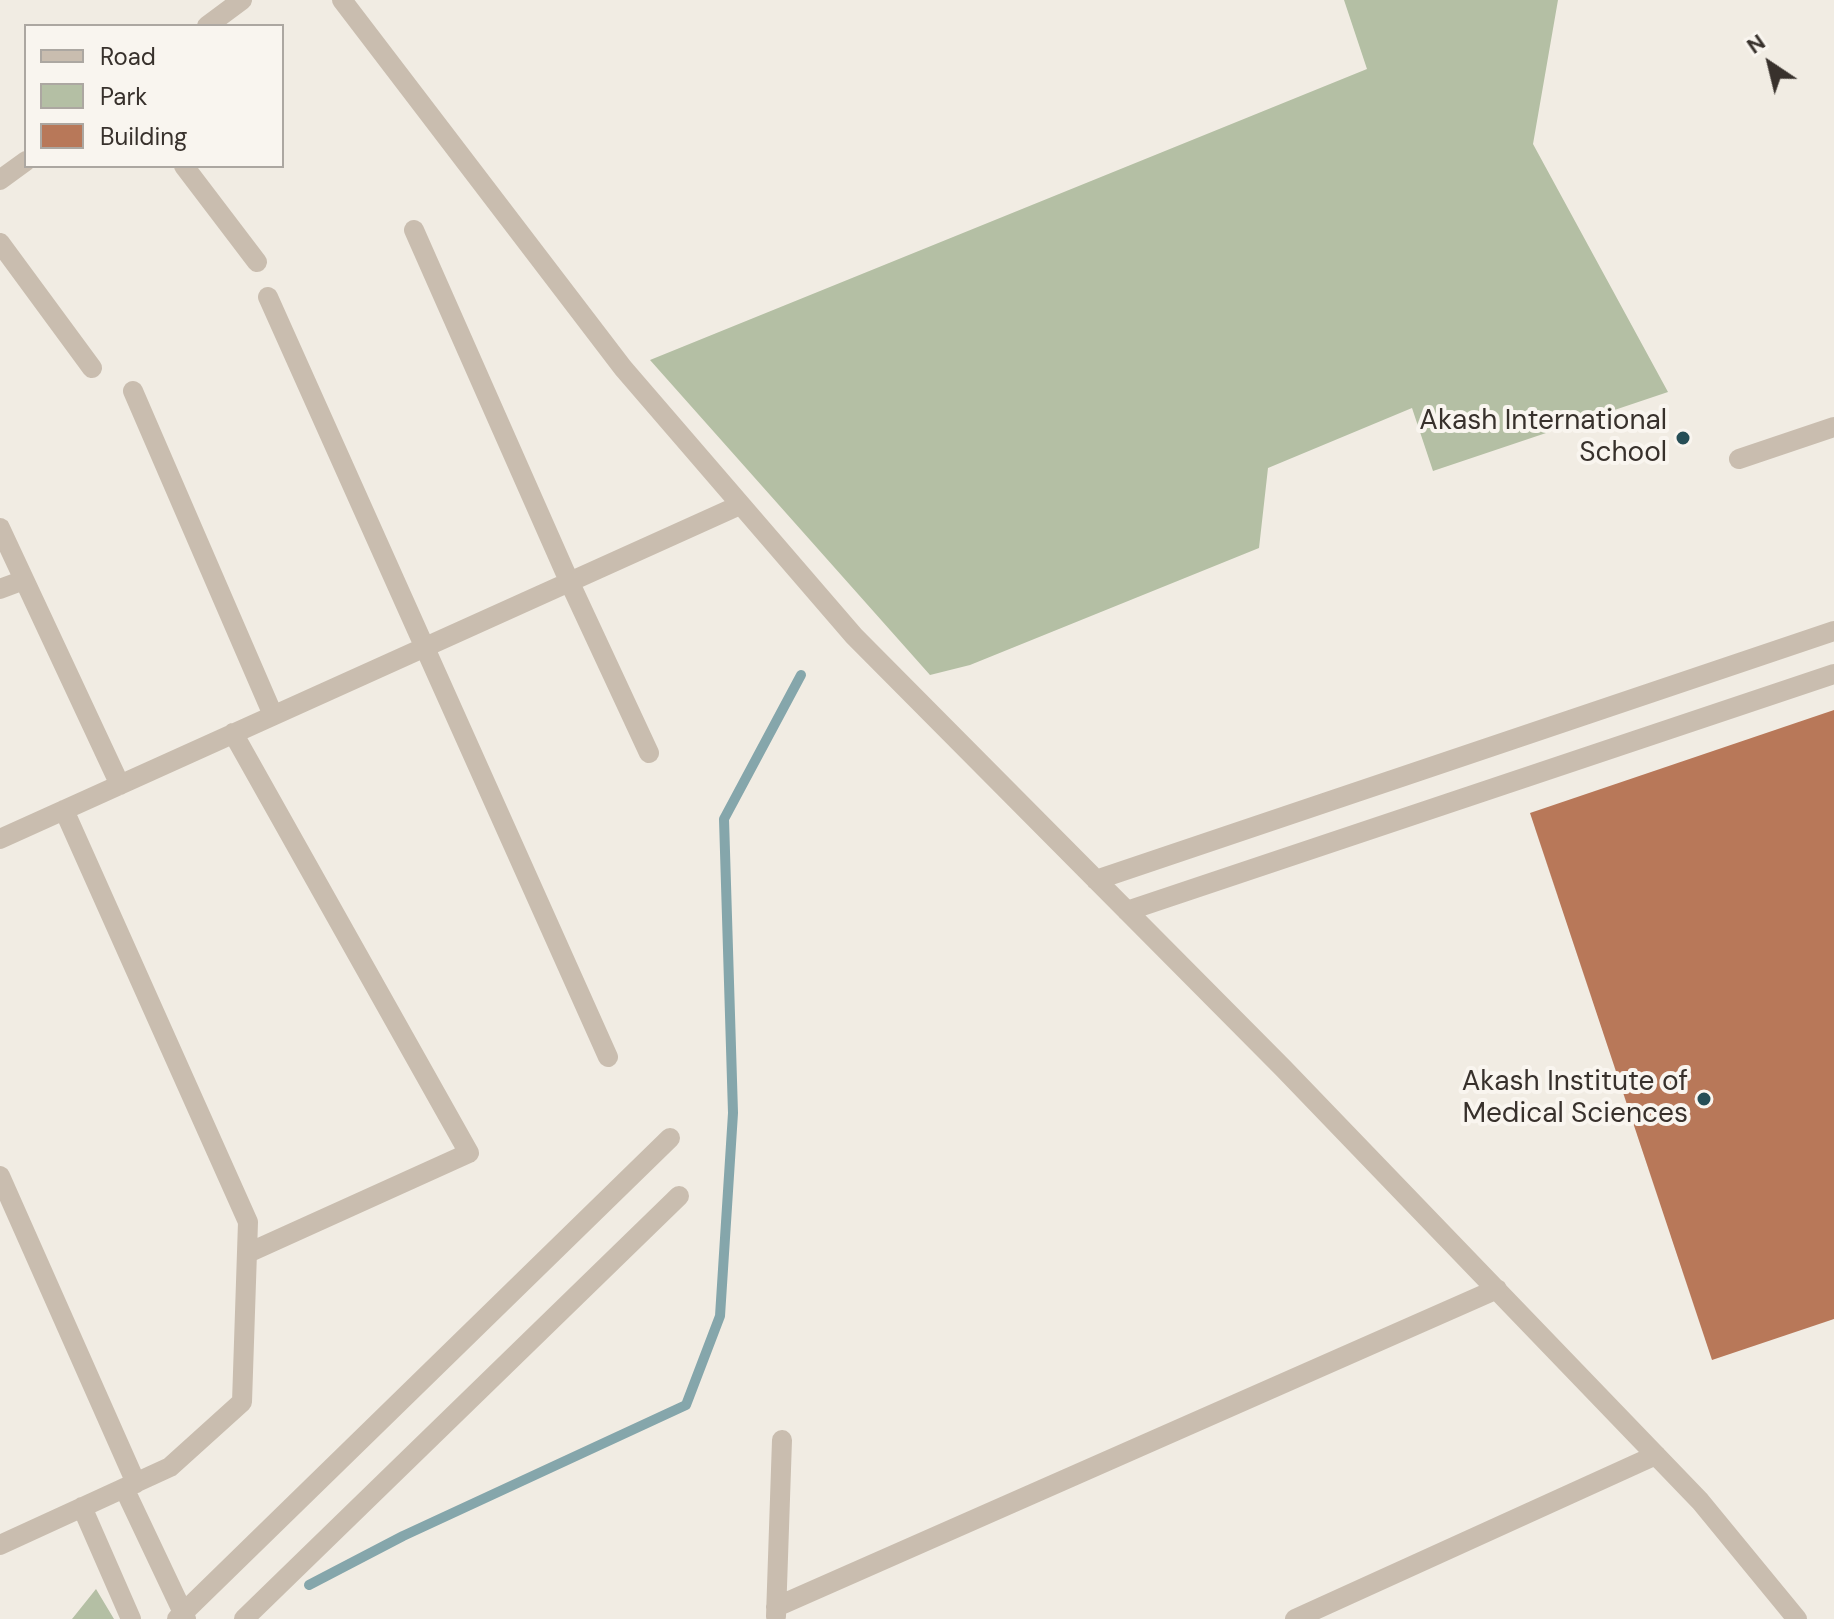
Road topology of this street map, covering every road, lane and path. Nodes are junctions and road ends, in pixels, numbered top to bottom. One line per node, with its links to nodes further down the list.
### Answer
1 (242, 0): 3 (street)
2 (342, 0): 15 (street)
3 (210, 24)
4 (24, 162): 6 (street)
5 (186, 168): 9 (street)
6 (0, 180)
7 (414, 230): 18 (street)
8 (0, 243): 11 (street)
9 (257, 262)
10 (268, 297): 21 (street)
11 (92, 368)
12 (133, 391): 23 (street)
13 (1834, 427): 14 (street)
14 (1739, 459)
15 (740, 505): 18 (street); 29 (street)
16 (0, 528): 17 (street)
17 (24, 580): 19 (street); 26 (street)
18 (569, 581): 21 (street); 25 (street)
19 (0, 589)
20 (1834, 631): 29 (street)
21 (423, 647): 23 (street); 31 (street)
22 (1834, 674): 30 (street)
23 (273, 715): 24 (street)
24 (233, 733): 26 (street); 35 (street)
25 (649, 753)
26 (120, 785): 27 (street)
27 (64, 810): 28 (street); 35 (street)
28 (0, 839)
29 (1096, 880): 30 (street)
30 (1127, 911): 36 (street)
31 (608, 1057)
32 (670, 1138): 43 (street)
33 (0, 1176): 39 (street)
34 (679, 1196): 45 (street)
35 (248, 1253): 39 (street)
36 (1497, 1289): 38 (street); 42 (street)
37 (782, 1440): 42 (street)
38 (1656, 1455): 46 (street); 47 (street)
39 (130, 1485): 40 (street); 43 (street)
40 (82, 1507): 41 (street); 44 (street)
41 (0, 1545)
42 (776, 1613)
43 (182, 1617)
44 (131, 1619)
45 (244, 1619)
46 (1295, 1619)
47 (1797, 1619)

